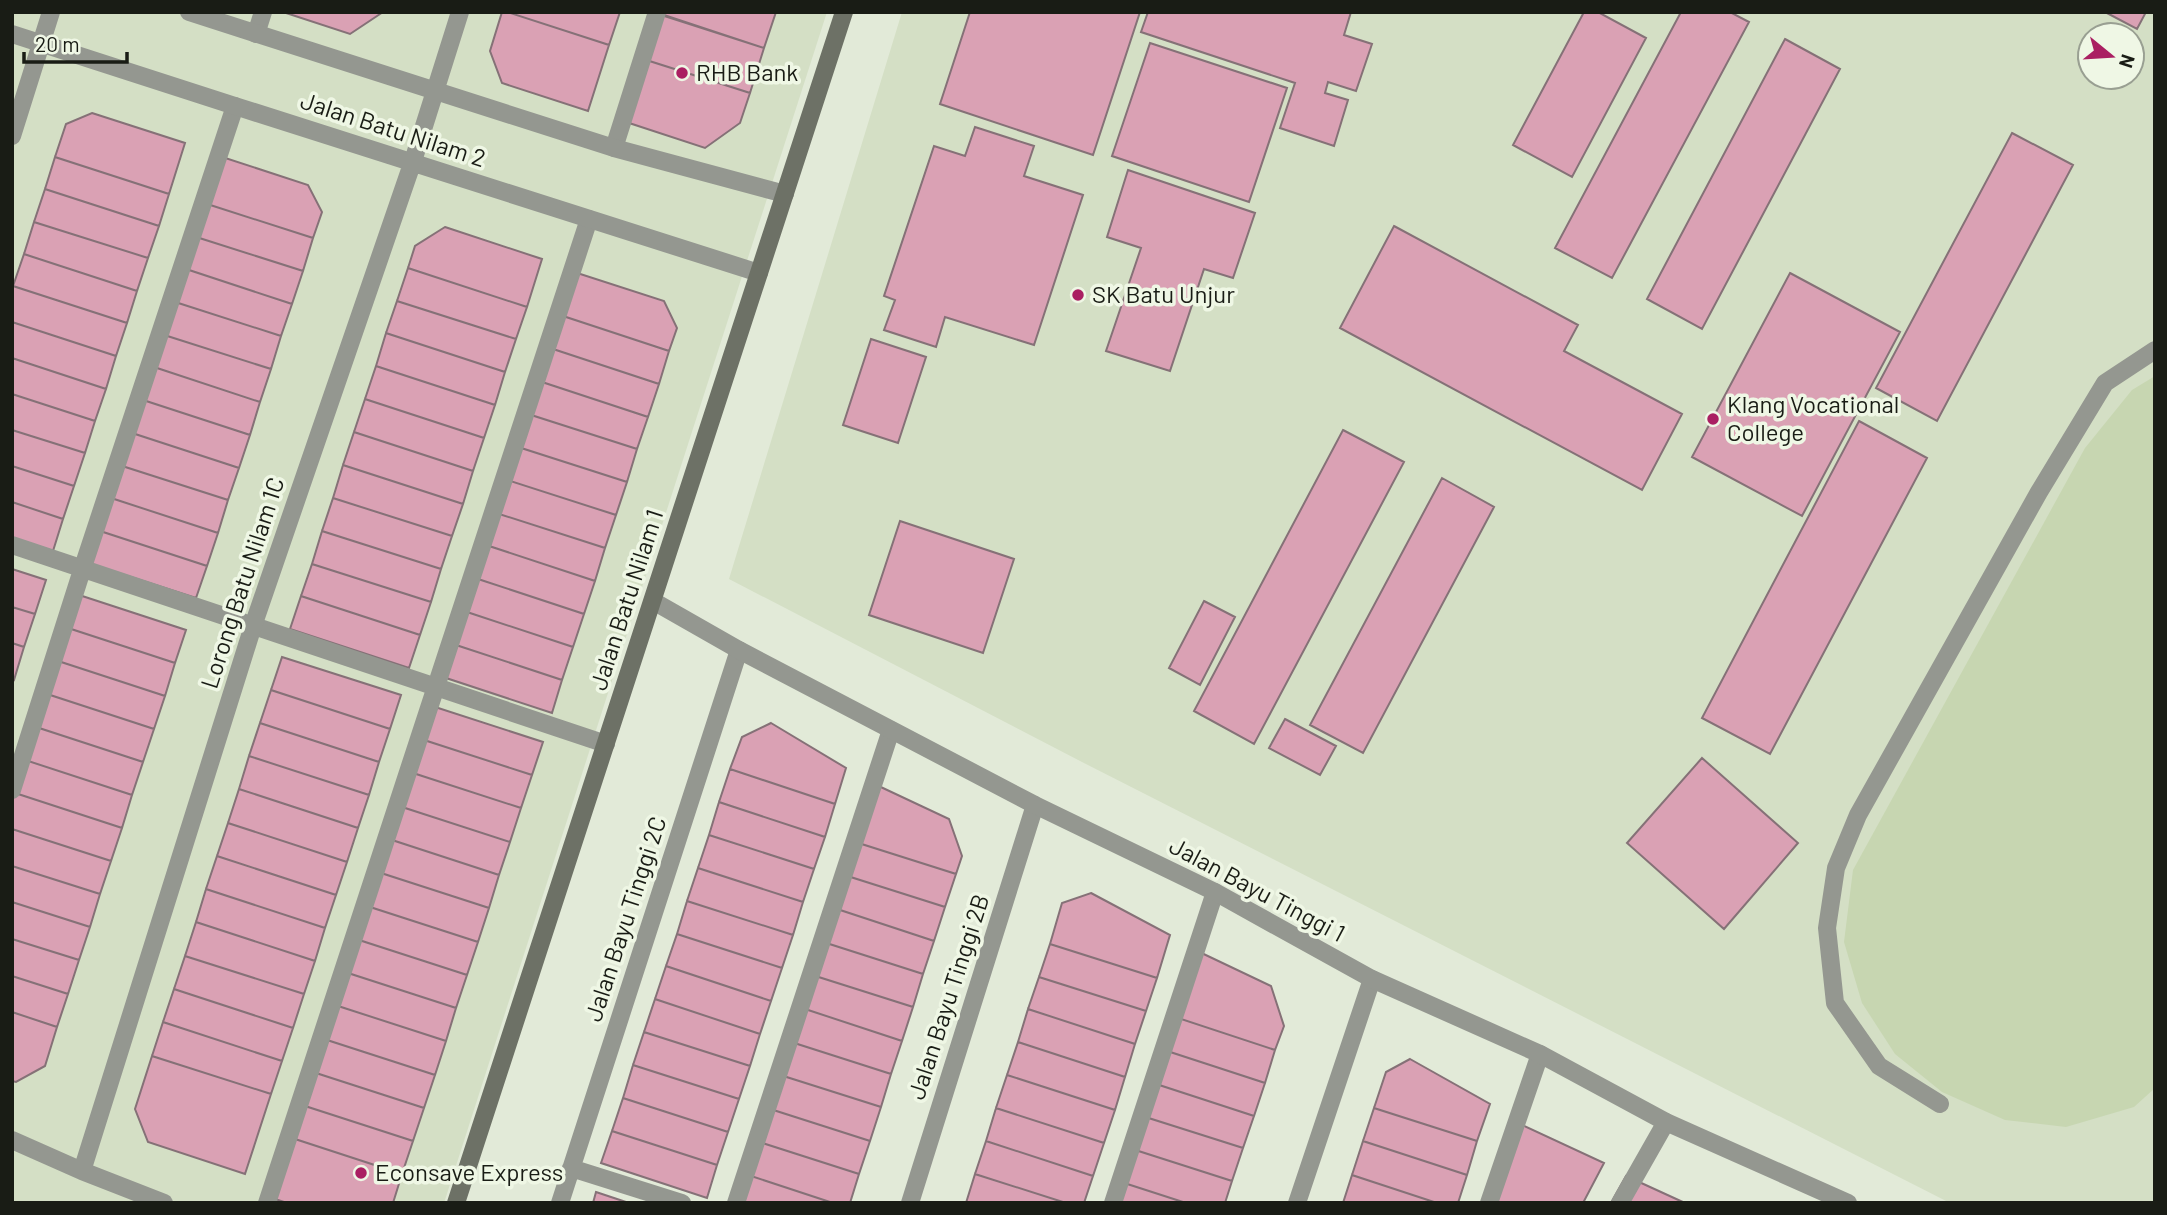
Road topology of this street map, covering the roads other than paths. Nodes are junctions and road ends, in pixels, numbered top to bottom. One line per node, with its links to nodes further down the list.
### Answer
1 (51, 12): 9 (street)
2 (189, 12): 8 (street, Jalan Batu Nilam 2)
3 (263, 12): 8 (street)
4 (460, 12): 10 (street, Lorong Batu Nilam 1C)
5 (657, 12): 13 (street)
6 (844, 12): 15 (main road, Jalan Batu Nilam 1)
7 (12, 34): 9 (street, Jalan Batu Nilam 2)
8 (256, 34): 10 (street, Jalan Batu Nilam 2)
9 (42, 43): 11 (street, Jalan Batu Nilam 2); 12 (street)
10 (435, 89): 13 (street, Jalan Batu Nilam 2); 14 (street, Lorong Batu Nilam 1C)
11 (235, 106): 14 (street, Jalan Batu Nilam 2); 20 (street)
12 (12, 136)
13 (614, 148): 15 (street, Jalan Batu Nilam 2)
14 (413, 161): 16 (street, Jalan Batu Nilam 2); 22 (street, Lorong Batu Nilam 1C)
15 (785, 194): 17 (main road, Jalan Batu Nilam 1)
16 (589, 219): 17 (street, Jalan Batu Nilam 2); 24 (street)
17 (759, 273): 21 (main road, Jalan Batu Nilam 1)
18 (2155, 350): 32 (street)
19 (12, 545): 20 (street)
20 (82, 570): 22 (street); 27 (street)
21 (653, 601): 23 (street, Jalan Bayu Tinggi 1); 26 (main road, Jalan Batu Nilam 1)
22 (253, 626): 24 (street); 36 (street, Lorong Batu Nilam 1C)
23 (739, 650): 25 (street, Jalan Bayu Tinggi 1); 35 (street, Jalan Bayu Tinggi 2C)
24 (436, 687): 26 (street); 39 (street)
25 (891, 730): 28 (street, Jalan Bayu Tinggi 1); 43 (street)
26 (606, 744): 40 (main road, Jalan Batu Nilam 1)
27 (12, 790)
28 (1035, 805): 29 (street, Jalan Bayu Tinggi 1); 44 (street, Jalan Bayu Tinggi 2B)
29 (1215, 892): 30 (street, Jalan Bayu Tinggi 1); 45 (street)
30 (1372, 979): 31 (street, Jalan Bayu Tinggi 1); 46 (street)
31 (1540, 1054): 33 (street, Jalan Bayu Tinggi 1); 47 (street)
32 (1940, 1104)
33 (1666, 1122): 37 (street, Jalan Bayu Tinggi 1); 48 (street)
34 (12, 1140): 36 (street)
35 (571, 1168): 41 (street, Jalan Bayu Tinggi 2C); 42 (street)
36 (82, 1171): 38 (street)
37 (1820, 1197): 49 (street, Jalan Bayu Tinggi 1)
38 (164, 1203)
39 (267, 1203)
40 (456, 1203)
41 (560, 1203)
42 (682, 1203)
43 (736, 1203)
44 (910, 1203)
45 (1113, 1203)
46 (1297, 1203)
47 (1489, 1203)
48 (1620, 1203)
49 (1848, 1203)

